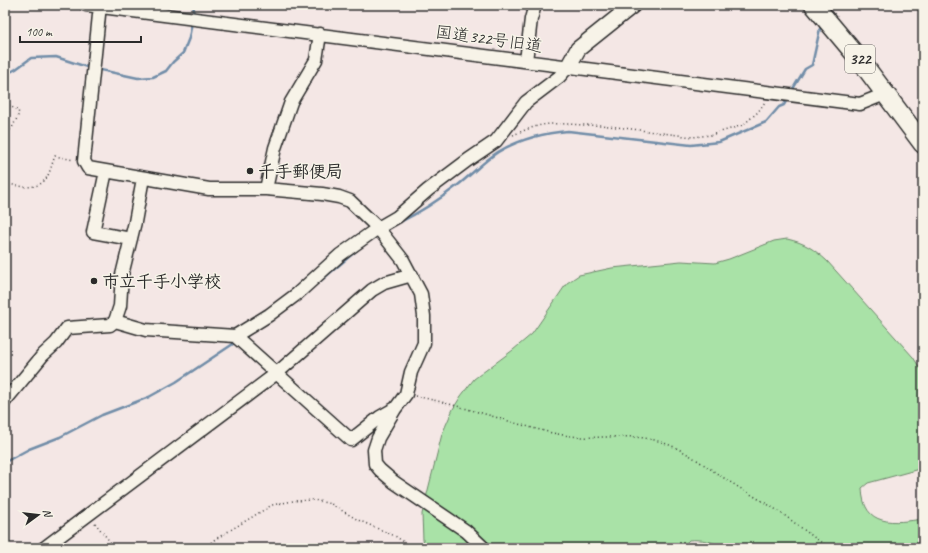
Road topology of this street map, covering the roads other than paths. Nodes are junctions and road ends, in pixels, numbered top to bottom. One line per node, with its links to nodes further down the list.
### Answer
1 (86, 5): 4 (street, 国道322号旧道)
2 (536, 5): 7 (street)
3 (633, 5): 8 (main road)
4 (100, 6): 6 (street, 国道322号旧道); 11 (street)
5 (815, 6): 9 (highway, 322)
6 (320, 34): 7 (street, 国道322号旧道); 13 (street)
7 (526, 61): 8 (street, 国道322号旧道)
8 (568, 67): 9 (street, 国道322号旧道); 14 (street)
9 (885, 94): 10 (highway, 322)
10 (923, 144)
11 (106, 171): 12 (street); 15 (street)
12 (143, 178): 13 (street); 15 (street)
13 (266, 189): 14 (street)
14 (378, 228): 16 (street); 18 (street)
15 (131, 239): 17 (street)
16 (412, 275): 19 (street); 21 (street)
17 (115, 321): 18 (street); 20 (street)
18 (235, 336): 19 (street)
19 (277, 373): 21 (street); 22 (street)
20 (5, 401)
21 (395, 408): 23 (street)
22 (44, 548)
23 (484, 548)

